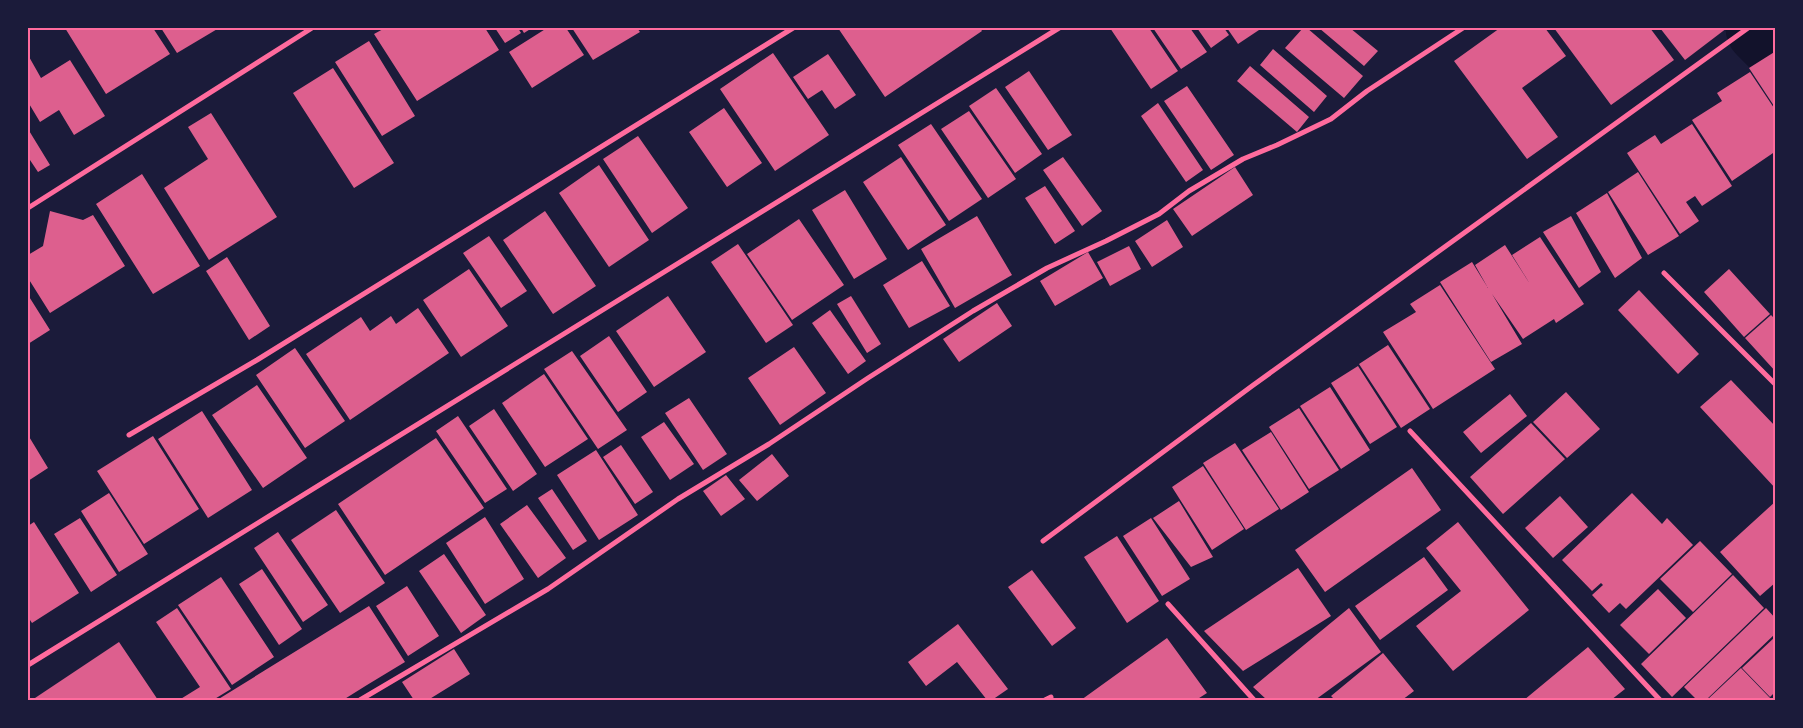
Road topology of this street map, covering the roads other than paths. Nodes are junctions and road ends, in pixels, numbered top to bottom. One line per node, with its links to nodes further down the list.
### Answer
1 (312, 28): 6 (street)
2 (793, 28): 10 (street)
3 (1059, 28): 13 (street)
4 (1463, 28): 15 (street)
5 (1748, 28): 11 (street)
6 (28, 208)
7 (1664, 273): 8 (street)
8 (1776, 386)
9 (1410, 431): 18 (street)
10 (129, 435)
11 (1043, 541)
12 (1168, 604): 17 (street)
13 (28, 665)
14 (1051, 697): 16 (street)
15 (360, 700)
16 (1046, 700)
17 (1254, 700)
18 (1660, 700)

